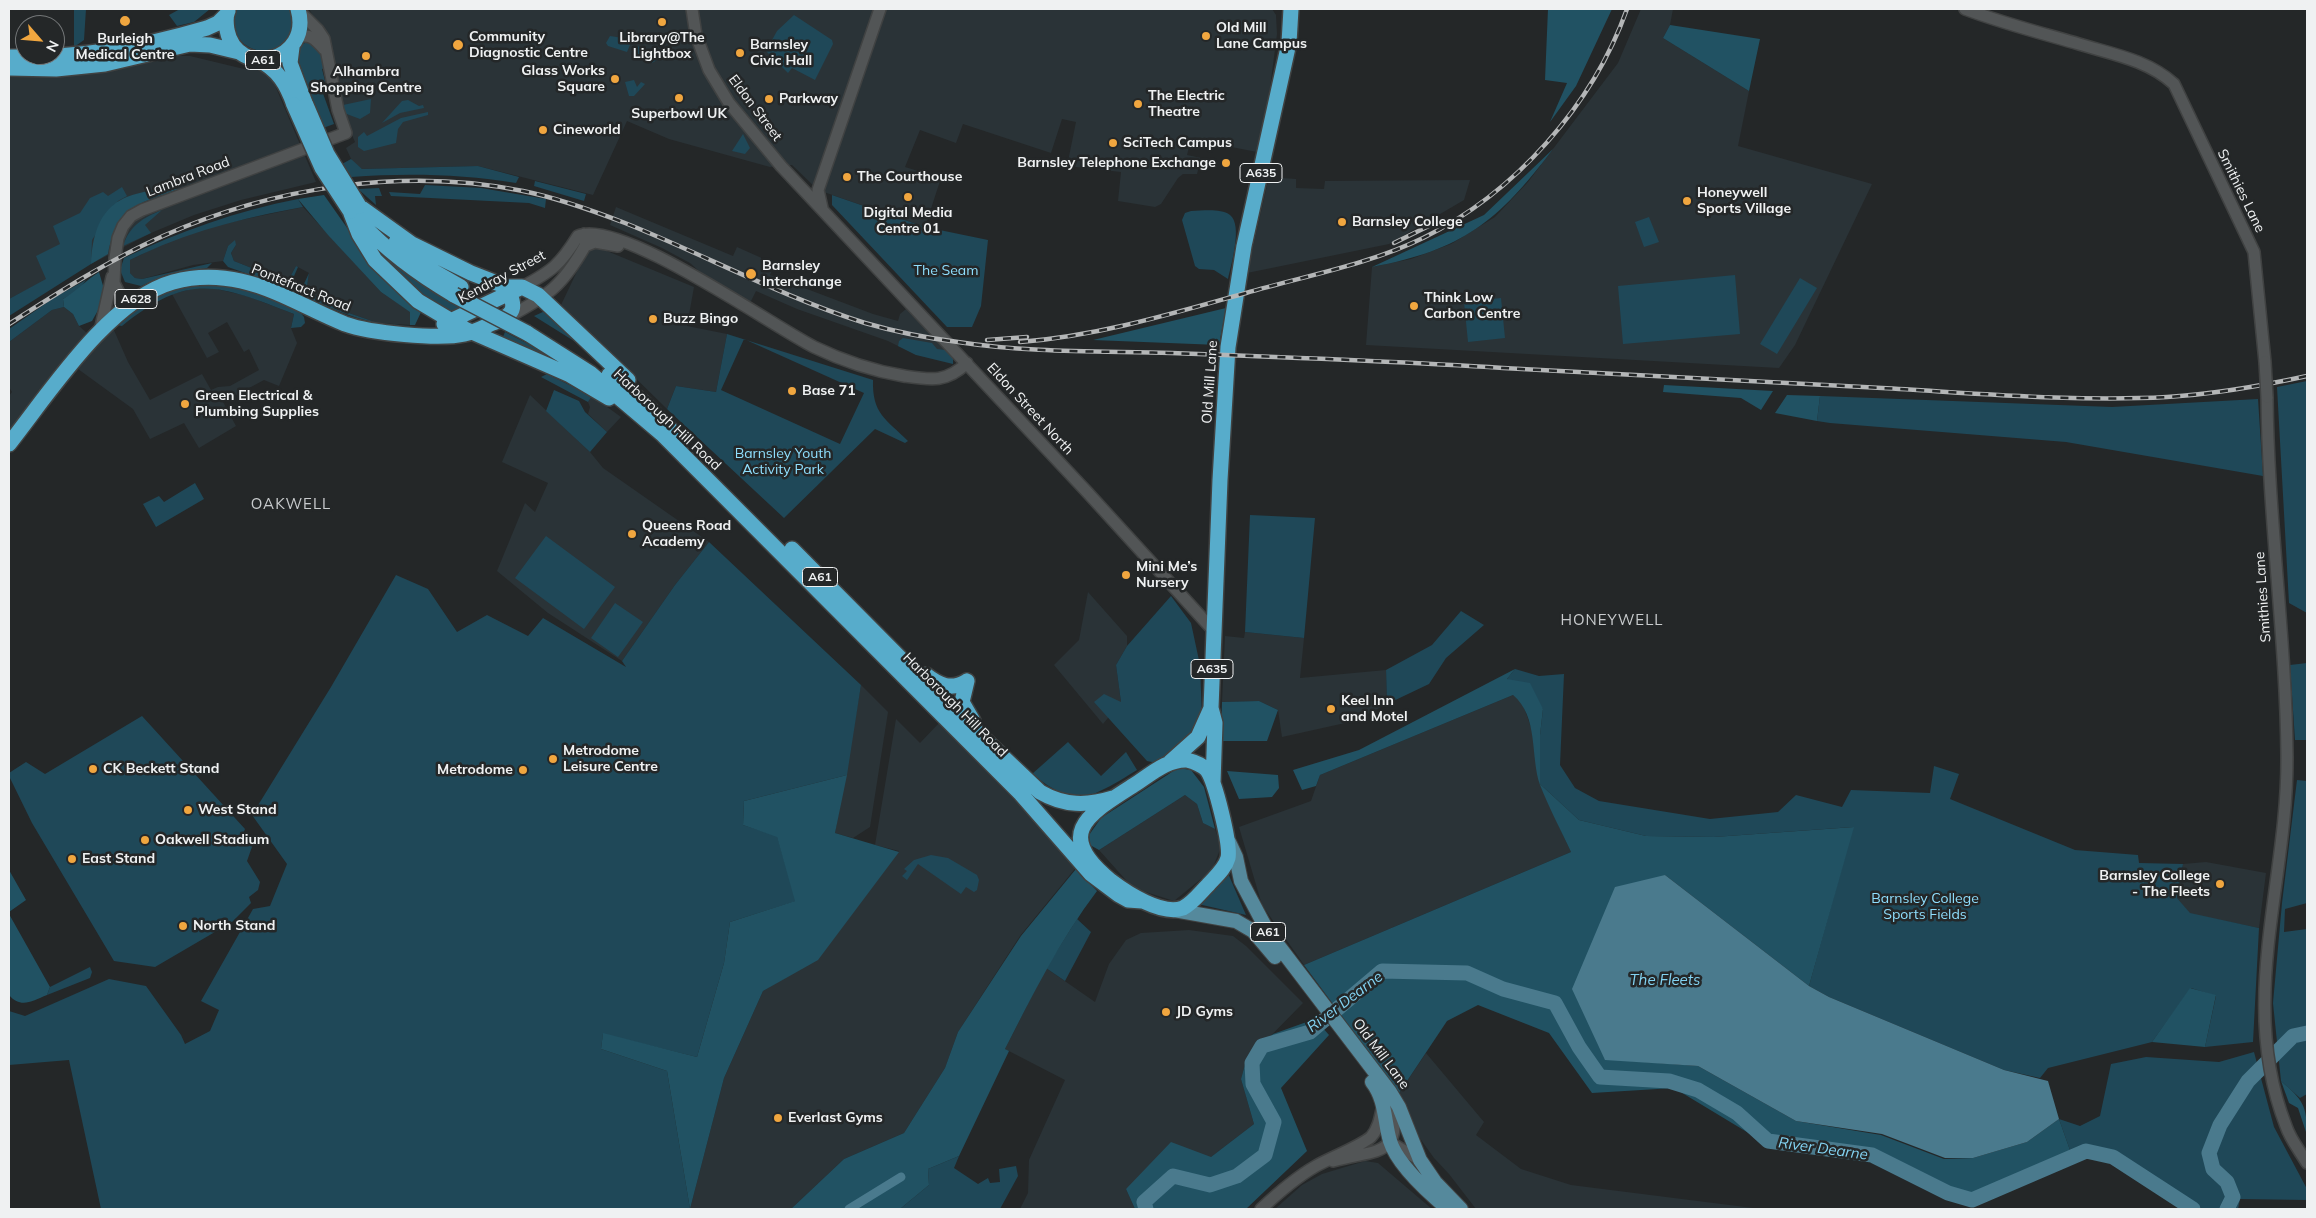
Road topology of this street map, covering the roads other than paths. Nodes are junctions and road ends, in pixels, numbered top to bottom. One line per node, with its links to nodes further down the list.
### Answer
1 (298, 9): 8 (highway, A61); 9 (street)
2 (692, 9): 18 (street, Eldon Street)
3 (880, 9): 19 (street)
4 (1281, 9): 13 (highway, Old Mill Lane / A635)
5 (1291, 9): 13 (highway, Old Mill Lane / A635)
6 (1965, 9): 59 (street, Smithies Lane, bridge)
7 (227, 12): 10 (highway, A61); 11 (highway, A61)
8 (295, 42): 9 (street); 12 (highway, A61); 17 (highway, Harborough Hill Road / A61)
9 (326, 50): 25 (street, Lambra Road)
10 (240, 52): 12 (highway, A61); 15 (highway, A61)
11 (9, 57)
12 (258, 60): 17 (highway, Harborough Hill Road / A61)
13 (1284, 64): 44 (highway, Old Mill Lane / A635)
14 (9, 68): 15 (highway, A61)
15 (67, 68): 16 (highway)
16 (9, 75)
17 (300, 104): 20 (highway, Harborough Hill Road / A61, bridge)
18 (794, 180): 19 (street); 21 (street, Eldon Street)
19 (821, 180): 21 (street)
20 (354, 209): 28 (highway, A61); 31 (highway, A61); 36 (highway, Harborough Hill Road / A61, bridge)
21 (822, 209): 40 (street, Eldon Street North)
22 (584, 234): 23 (street); 24 (street); 26 (street, Kendray Street)
23 (585, 246): 24 (street); 27 (street)
24 (647, 252): 40 (street)
25 (114, 271): 30 (street, Lambra Road); 37 (street)
26 (544, 275): 27 (street); 28 (street, Kendray Street)
27 (561, 282): 29 (street); 33 (street)
28 (513, 289): 29 (highway, A61); 32 (highway, Kendray Street / A628); 34 (highway)
29 (541, 298): 33 (highway, A61); 34 (street)
30 (130, 303): 37 (highway, Pontefract Road / A628); 39 (highway, Pontefract Road / A628)
31 (426, 306): 35 (highway, A61); 39 (highway)
32 (477, 310): 35 (highway, Kendray Street / A628); 38 (highway)
33 (557, 312): 41 (highway, A61)
34 (510, 316): 38 (highway)
35 (450, 321): 38 (highway, A61); 39 (highway, Pontefract Road / A628)
36 (530, 329): 41 (highway, Harborough Hill Road / A61); 42 (highway, Harborough Hill Road / A61)
37 (100, 331): 43 (highway, Pontefract Road / A628)
38 (480, 333): 39 (highway, Pontefract Road / A628); 42 (highway, A61)
39 (411, 334)
40 (967, 364): 44 (street, Eldon Street North)
41 (645, 404): 45 (highway, Harborough Hill Road / A61)
42 (652, 426): 52 (highway, Harborough Hill Road / A61)
43 (9, 444)
44 (1214, 630): 46 (highway, Old Mill Lane / A635)
45 (891, 648): 47 (highway, Harborough Hill Road / A61); 47 (highway)
46 (1211, 708): 48 (highway, Old Mill Lane / A635); 49 (highway, Old Mill Lane / A635)
47 (994, 748): 50 (highway, Harborough Hill Road / A61)
48 (1170, 762): 49 (highway); 50 (highway)
49 (1213, 784): 51 (highway)
50 (1113, 798): 52 (highway)
51 (1229, 842): 53 (highway); 54 (main road, Old Mill Lane / A61)
52 (1142, 901): 53 (highway)
53 (1174, 910): 54 (main road, Old Mill Lane / A61)
54 (1324, 1013): 55 (main road, Old Mill Lane / A61)
55 (1387, 1098): 56 (street); 57 (main road, Old Mill Lane / A61); 58 (main road, Old Mill Lane / A61)
56 (1363, 1143): 57 (street); 60 (street)
57 (1388, 1144): 58 (street); 60 (street); 62 (main road, Old Mill Lane / A61)
58 (1420, 1160): 63 (main road, Old Mill Lane / A61)
59 (2307, 1163)
60 (1315, 1166): 61 (street)
61 (1261, 1209)
62 (1448, 1209)
63 (1461, 1209)

